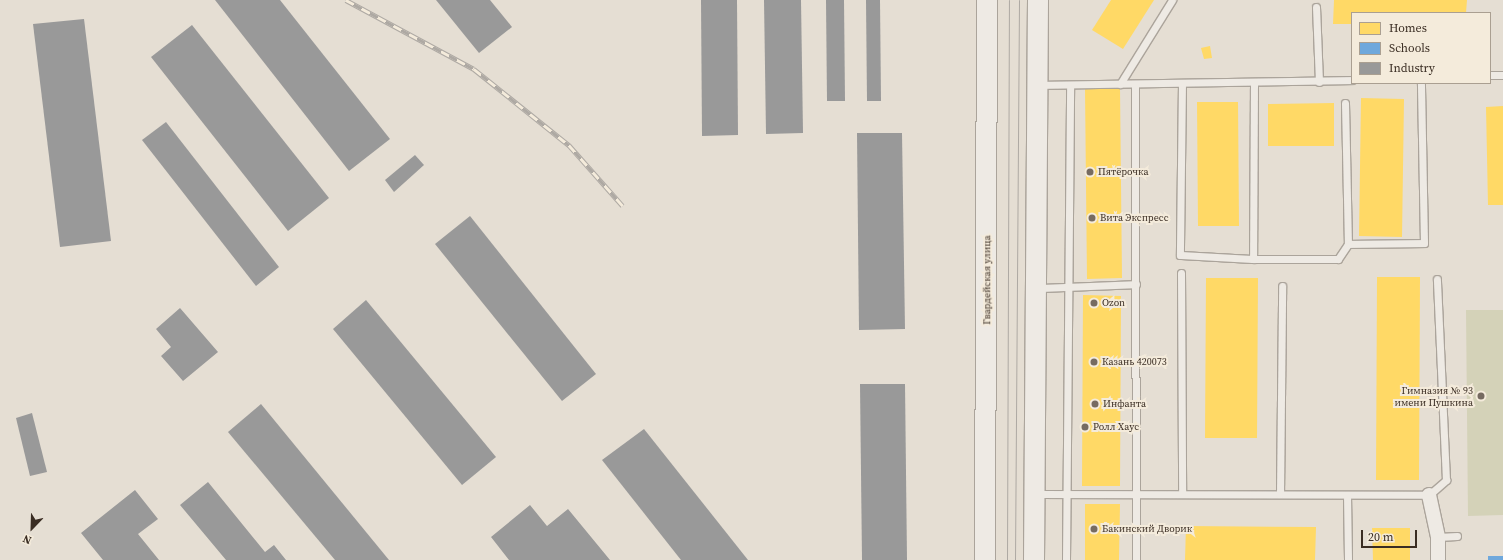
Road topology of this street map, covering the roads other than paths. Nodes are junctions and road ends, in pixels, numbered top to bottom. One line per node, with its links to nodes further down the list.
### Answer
1 (987, 0): 34 (main road, Гвардейская улица)
2 (1038, 0): 15 (main road)
3 (1172, 0): 11 (lane)
4 (1316, 7): 8 (lane)
5 (1503, 74): 6 (lane)
6 (1491, 75)
7 (1351, 80): 8 (lane)
8 (1319, 82): 9 (lane)
9 (1254, 83): 13 (lane); 18 (lane)
10 (1070, 84): 11 (lane); 15 (lane); 23 (lane)
11 (1120, 84): 12 (lane)
12 (1135, 84): 13 (lane); 21 (lane)
13 (1182, 84): 18 (lane)
14 (1421, 84): 17 (lane)
15 (1037, 85): 24 (main road)
16 (1345, 103): 17 (lane)
17 (1348, 244): 18 (lane)
18 (1253, 259)
19 (1181, 273): 28 (lane)
20 (1437, 279): 31 (lane)
21 (1136, 284): 23 (lane); 27 (lane)
22 (1282, 286): 29 (lane)
23 (1068, 287): 24 (lane); 26 (lane)
24 (1036, 288): 25 (main road)
25 (1035, 494): 26 (lane); 35 (main road)
26 (1066, 494): 27 (lane); 36 (lane)
27 (1137, 494): 28 (lane); 37 (lane)
28 (1182, 494): 29 (lane)
29 (1280, 494): 30 (lane)
30 (1347, 495): 31 (lane); 38 (lane)
31 (1429, 495): 33 (street)
32 (1457, 536): 33 (lane)
33 (1438, 537): 39 (street)
34 (985, 560)
35 (1034, 560)
36 (1066, 560)
37 (1136, 560)
38 (1348, 560)
39 (1438, 560)

